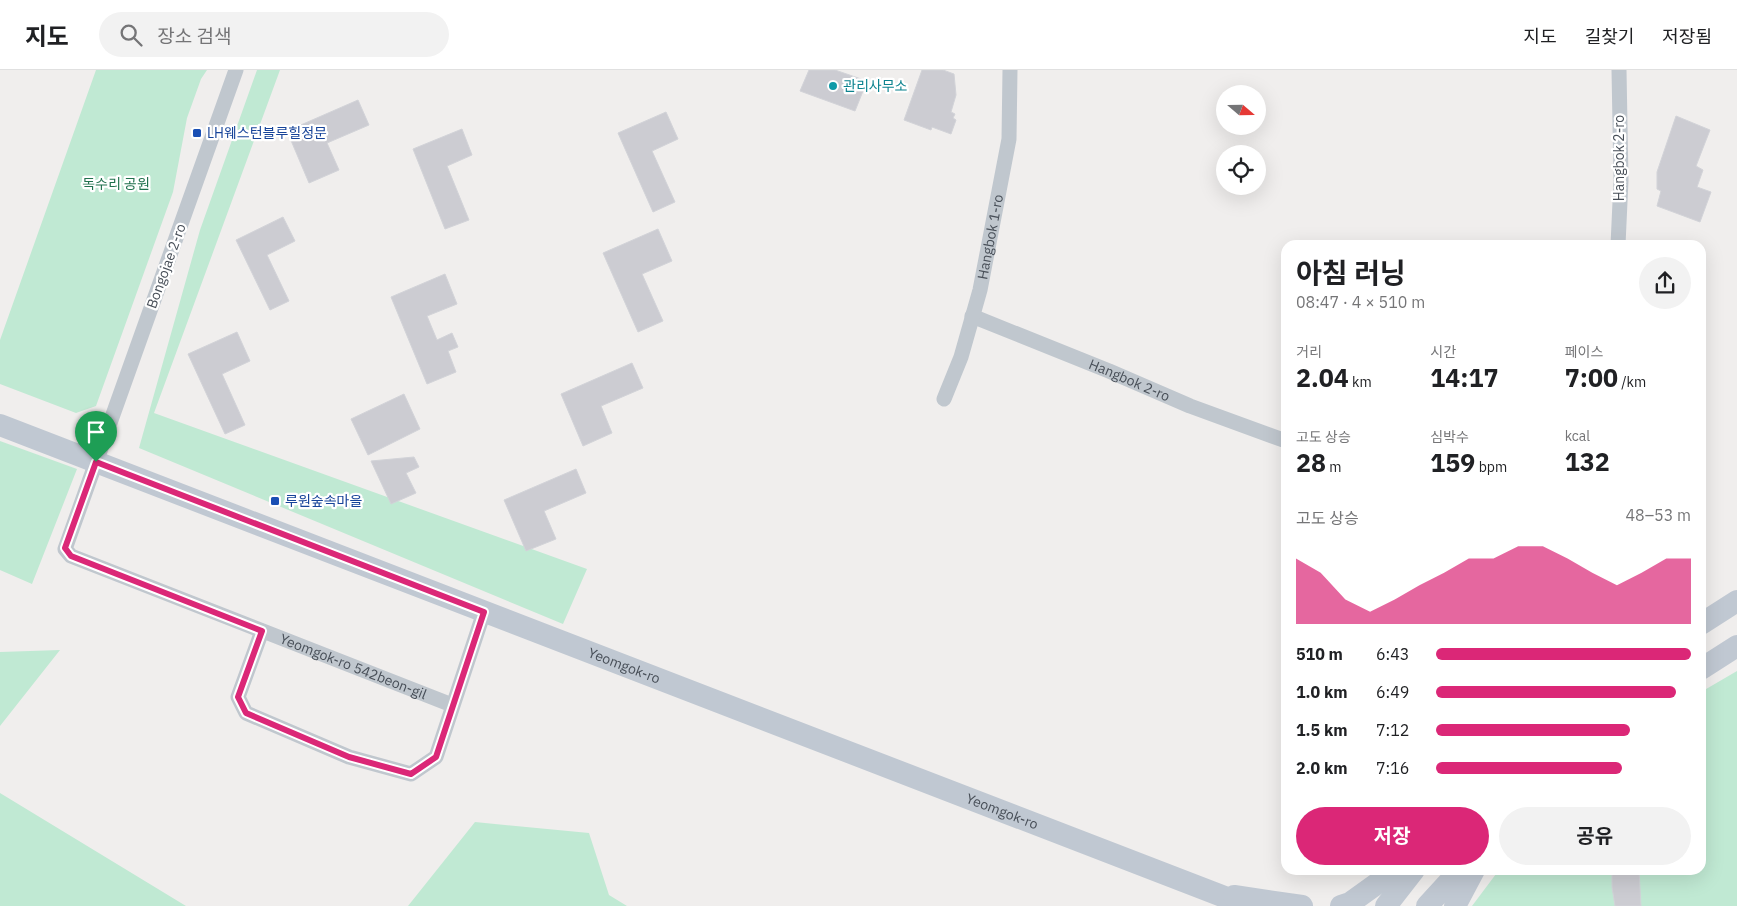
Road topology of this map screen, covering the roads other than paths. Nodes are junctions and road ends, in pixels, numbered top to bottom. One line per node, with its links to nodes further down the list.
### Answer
1 (236, 70): 9 (street, Bongojae 2-ro)
2 (1010, 70): 5 (street, Hangbok 1-ro)
3 (1619, 70): 4 (street, Hangbok 2-ro)
4 (1618, 240)
5 (972, 316): 6 (street, Hangbok 1-ro); 8 (street, Hangbok 2-ro)
6 (944, 400)
7 (0, 425): 9 (main road, Yeomgok-ro)
8 (1281, 439)
9 (96, 462): 11 (main road, Yeomgok-ro); 13 (street, Yeomgok-ro 542beon-gil)
10 (1737, 601): 12 (main road)
11 (484, 612): 16 (street); 21 (main road, Yeomgok-ro)
12 (1706, 621)
13 (262, 631): 16 (street, Yeomgok-ro 542beon-gil); 16 (street)
14 (1737, 646): 15 (main road)
15 (1706, 666)
16 (452, 705)
17 (1389, 875): 24 (main road)
18 (1410, 875): 25 (main road)
19 (1455, 875): 26 (main road)
20 (1472, 875): 27 (main road)
21 (1224, 900): 22 (main road, Yeomgok-ro); 23 (main road)
22 (1248, 906)
23 (1302, 906)
24 (1341, 906)
25 (1386, 906)
26 (1427, 906)
27 (1456, 906)

